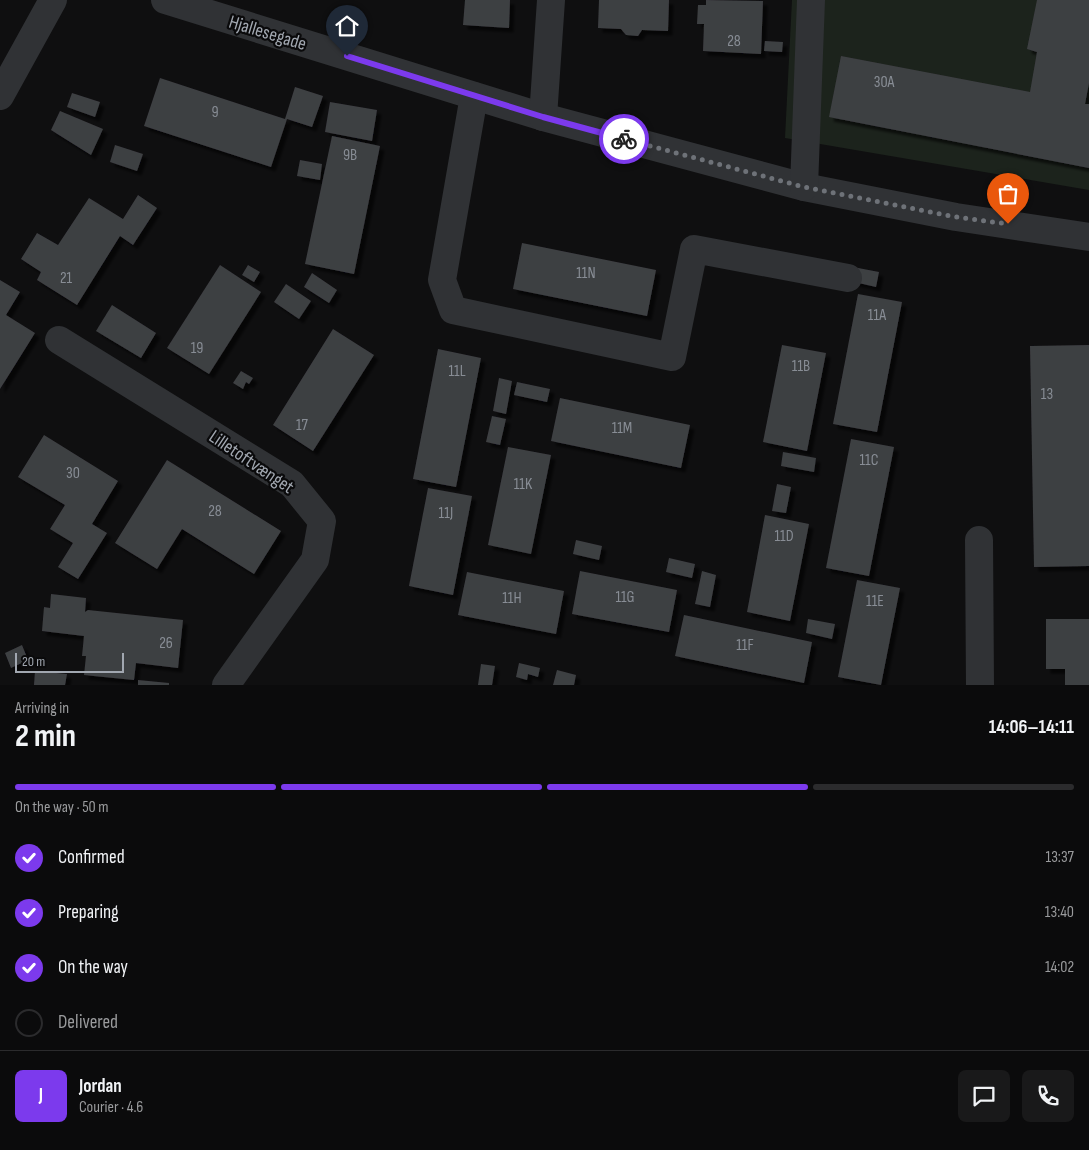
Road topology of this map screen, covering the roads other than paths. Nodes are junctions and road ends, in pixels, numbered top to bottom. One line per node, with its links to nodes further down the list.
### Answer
1 (53, 0): 5 (street)
2 (165, 0): 6 (street, Hjallesegade)
3 (551, 0): 7 (street)
4 (811, 0): 8 (street)
5 (0, 96)
6 (474, 96): 7 (street, Hjallesegade); 10 (street)
7 (543, 117): 8 (street, Hjallesegade)
8 (804, 187): 9 (street, Hjallesegade)
9 (1089, 236)
10 (848, 278)
11 (59, 340): 13 (street, Lilletoftvænget)
12 (979, 540): 14 (street)
13 (226, 685)
14 (980, 685)

